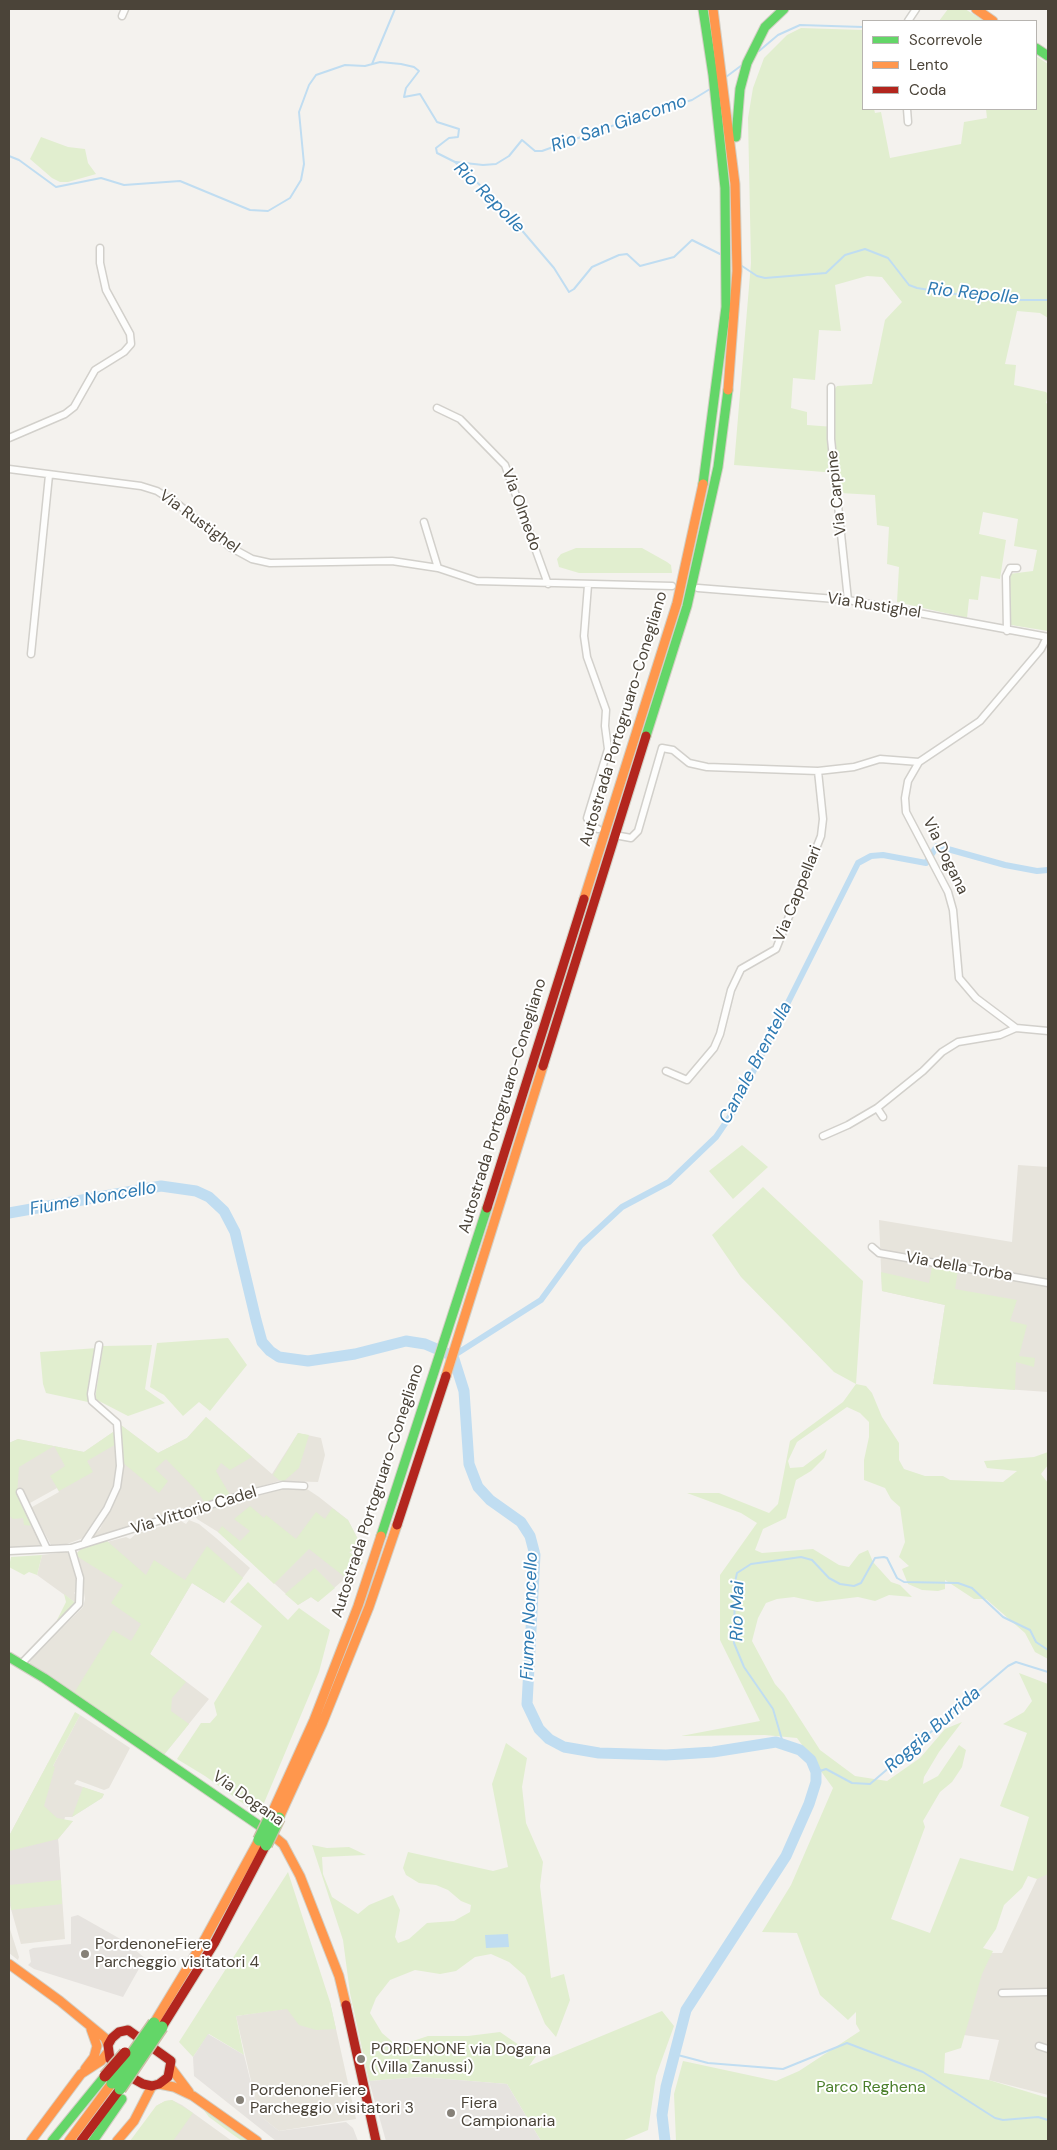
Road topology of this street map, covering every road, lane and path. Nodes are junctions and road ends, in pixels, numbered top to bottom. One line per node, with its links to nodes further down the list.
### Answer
1 (125, 9): 6 (street)
2 (703, 9): 11 (main road, Autostrada Portogruaro-Conegliano); 11 (main road, Autostrada Portogruaro-Conegliano)
3 (784, 9): 14 (main road)
4 (916, 9): 7 (street)
5 (976, 9): 8 (main road)
6 (122, 16)
7 (909, 20)
8 (991, 20)
9 (1037, 49): 10 (main road)
10 (1048, 56)
11 (718, 73): 14 (main road, Autostrada Portogruaro-Conegliano)
12 (907, 110): 13 (street)
13 (908, 122)
14 (733, 234): 53 (main road, Autostrada Portogruaro-Conegliano, bridge)
15 (100, 248): 18 (street)
16 (831, 387): 28 (street, Via Carpine)
17 (437, 408): 24 (street, Via Olmedo)
18 (9, 438)
19 (9, 469): 20 (street, Via Rustighel)
20 (49, 475): 22 (street, Via Rustighel); 31 (street)
21 (424, 522): 22 (street)
22 (438, 568): 24 (street, Via Rustighel)
23 (1017, 568): 29 (street)
24 (548, 584): 25 (street, Via Rustighel)
25 (588, 585): 26 (street, Via Rustighel); 34 (street)
26 (672, 586)
27 (698, 588): 28 (street, Via Rustighel)
28 (848, 600): 29 (street, Via Rustighel)
29 (1007, 631): 30 (street, Via Rustighel)
30 (1048, 637): 32 (street)
31 (31, 654)
32 (919, 762): 33 (street); 36 (street, Via Dogana)
33 (818, 771): 35 (street); 38 (street, Via Cappellari)
34 (598, 829)
35 (620, 836)
36 (1016, 1028): 37 (street); 39 (street)
37 (1048, 1031)
38 (666, 1071)
39 (877, 1108): 40 (street); 41 (street)
40 (883, 1117)
41 (823, 1136)
42 (872, 1247): 43 (street, Via della Torba)
43 (1048, 1283)
44 (99, 1345): 47 (street)
45 (304, 1486): 47 (street, Via Vittorio Cadel)
46 (20, 1492): 49 (street)
47 (85, 1542): 48 (street, Via Vittorio Cadel)
48 (72, 1548): 49 (street, Via Vittorio Cadel); 52 (street)
49 (46, 1549): 50 (street, Via Vittorio Cadel)
50 (9, 1551)
51 (9, 1657): 52 (main road, Via Dogana)
52 (22, 1664): 76 (main road, Via Dogana)
53 (262, 1842): 59 (main road, Autostrada Portogruaro-Conegliano); 59 (main road, Autostrada Portogruaro-Conegliano)
54 (9, 1965): 57 (main road)
55 (1048, 1992): 56 (street)
56 (1002, 1993)
57 (60, 2001): 58 (main road); 60 (main road)
58 (87, 2024): 62 (main road); 65 (main road)
59 (158, 2025): 66 (main road); 66 (main road, Autostrada Portogruaro-Conegliano, bridge)
60 (119, 2032): 62 (main road); 64 (main road)
61 (1039, 2046): 63 (street)
62 (108, 2048): 65 (main road); 67 (main road)
63 (1048, 2049)
64 (171, 2068): 67 (main road); 68 (main road)
65 (81, 2074): 69 (main road)
66 (116, 2085): 70 (main road); 71 (main road, Autostrada Portogruaro-Conegliano); 72 (main road, Autostrada Portogruaro-Conegliano); 73 (main road)
67 (155, 2085): 68 (main road); 74 (main road)
68 (193, 2096): 75 (main road)
69 (31, 2141)
70 (52, 2141)
71 (68, 2141)
72 (81, 2141)
73 (93, 2141)
74 (117, 2141)
75 (257, 2141)
76 (376, 2141)

